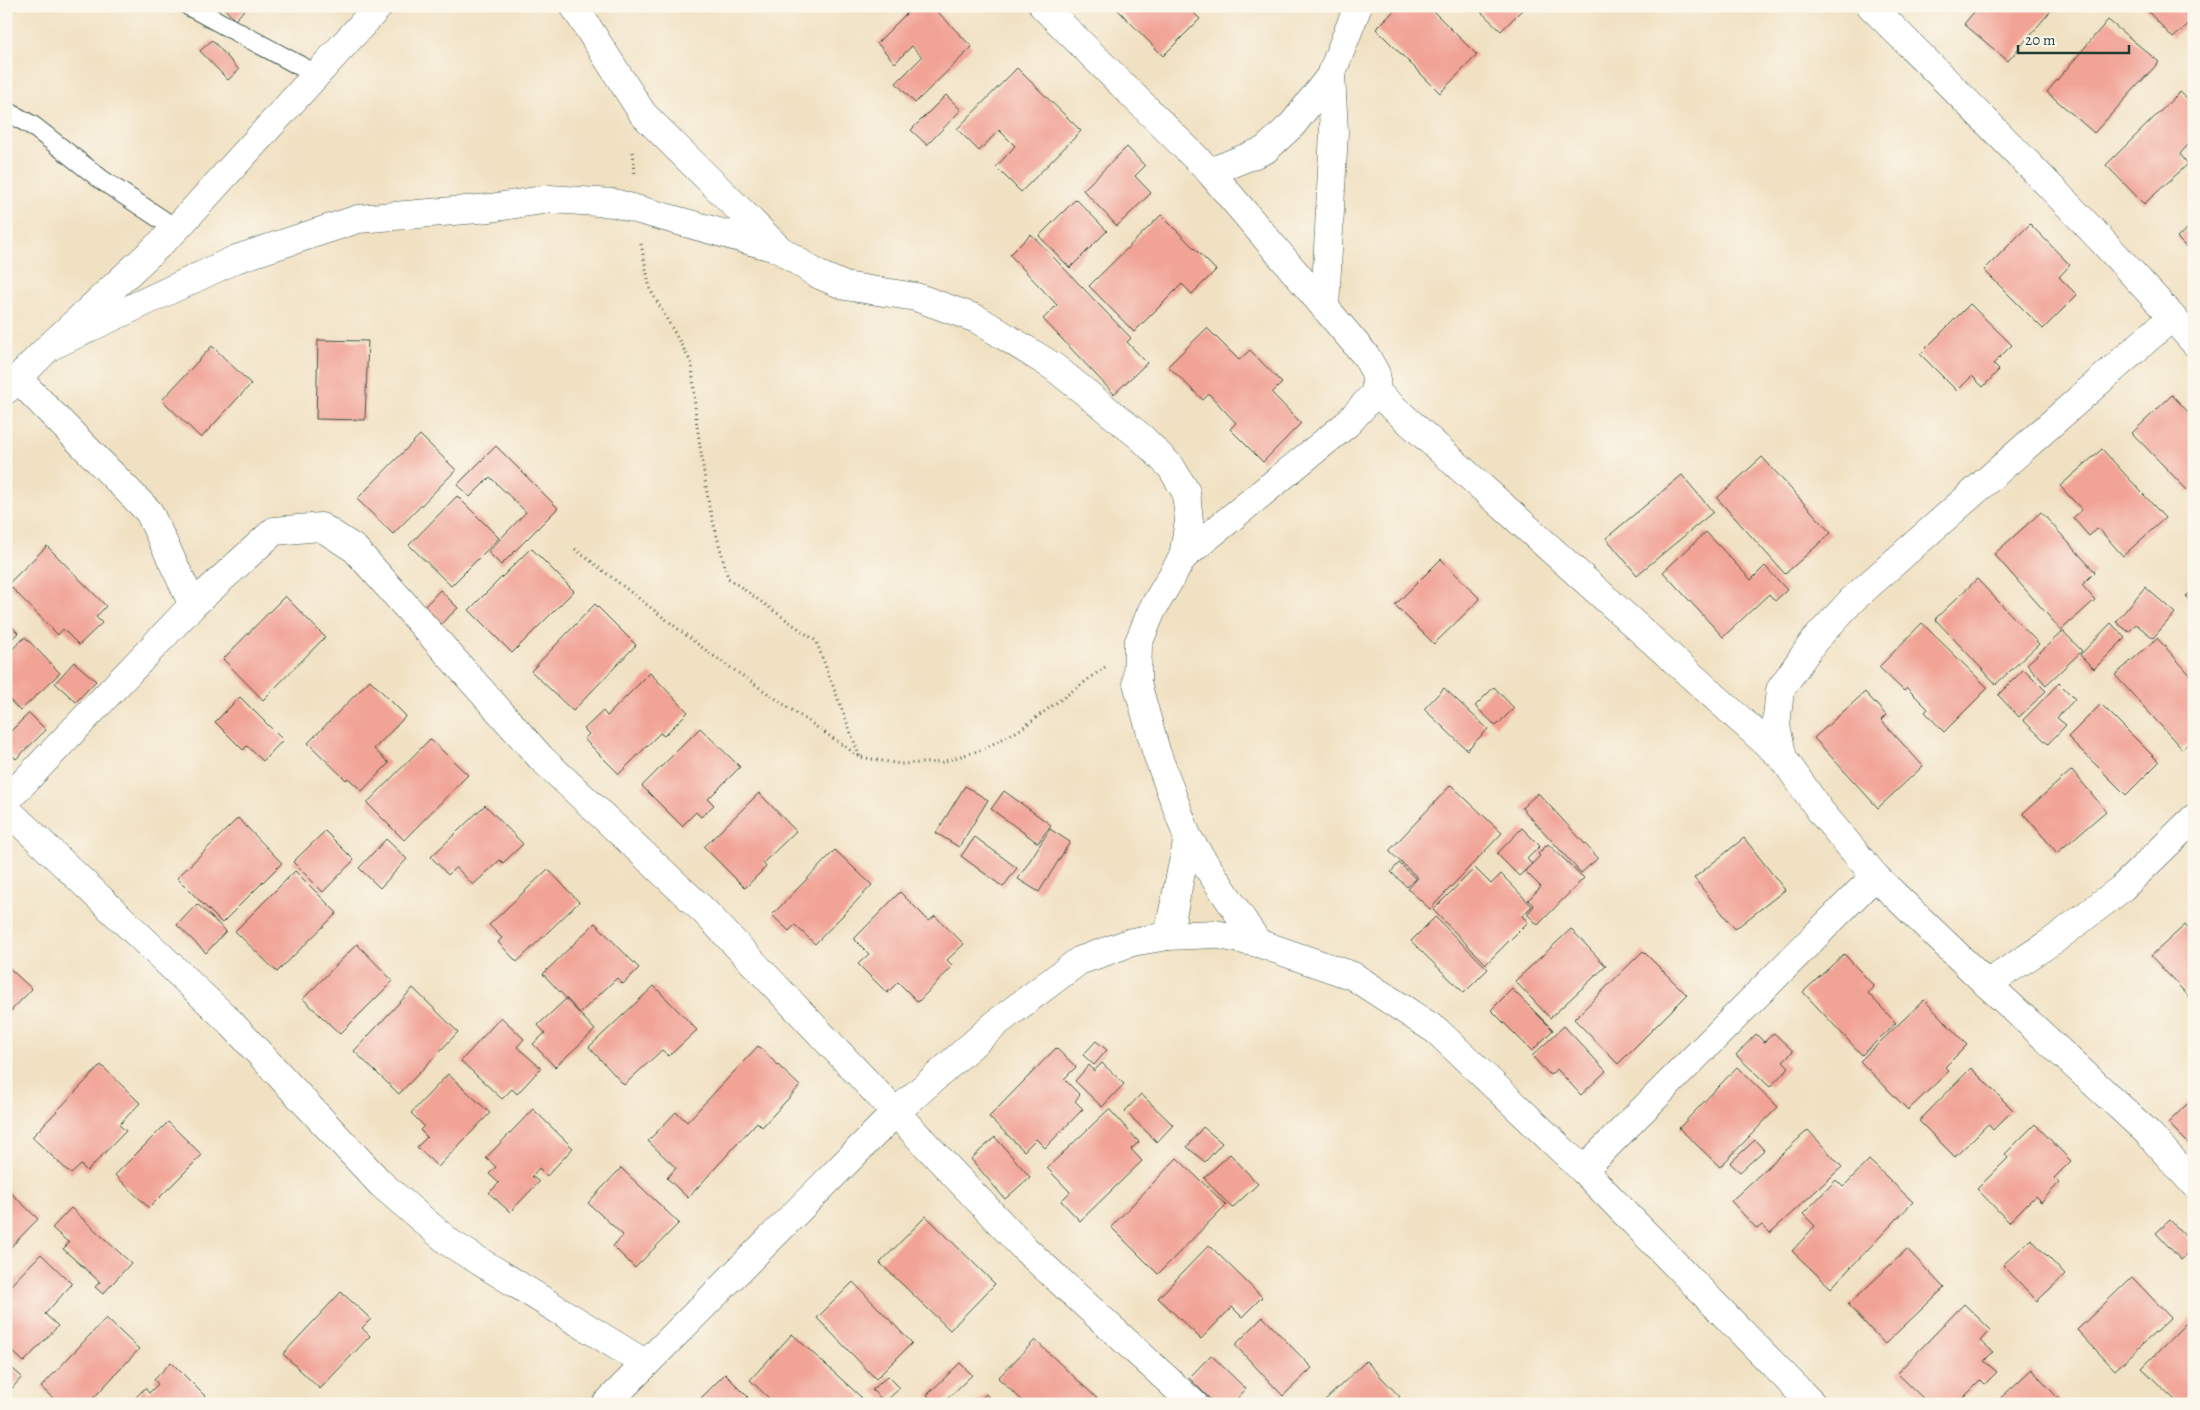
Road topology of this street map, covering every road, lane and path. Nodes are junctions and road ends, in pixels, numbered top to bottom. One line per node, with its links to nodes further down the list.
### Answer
1 (189, 6): 7 (lane)
2 (379, 6): 7 (street)
3 (574, 6): 10 (street)
4 (1043, 6): 11 (street)
5 (1358, 6): 8 (street)
6 (1871, 6): 16 (street)
7 (317, 75): 13 (street)
8 (1332, 76): 11 (street); 15 (street)
9 (6, 111): 13 (lane)
10 (643, 114): 12 (path); 14 (street)
11 (1210, 172): 15 (street)
12 (637, 209): 14 (street); 18 (street); 25 (path)
13 (176, 229): 18 (street)
14 (779, 249): 22 (street)
15 (1325, 308): 20 (street)
16 (2172, 317): 17 (street); 26 (street)
17 (2194, 342)
18 (49, 347): 19 (street)
19 (13, 385): 23 (street)
20 (1376, 392): 22 (street); 26 (street)
21 (575, 549): 25 (path)
22 (1183, 557): 24 (street)
23 (193, 605): 27 (street); 35 (street)
24 (1138, 644): 25 (path); 30 (street)
25 (860, 757)
26 (1783, 758): 31 (street)
27 (6, 801)
28 (6, 809): 38 (street)
29 (2194, 818): 34 (street)
30 (1188, 838): 32 (street); 33 (street)
31 (1876, 876): 34 (street); 36 (street)
32 (1168, 936): 33 (street); 35 (street)
33 (1258, 942): 36 (street)
34 (1987, 984): 37 (street)
35 (896, 1112): 38 (street); 39 (street)
36 (1583, 1170): 41 (street)
37 (2194, 1184)
38 (646, 1364): 40 (street)
39 (1188, 1402)
40 (606, 1404)
41 (1812, 1404)

